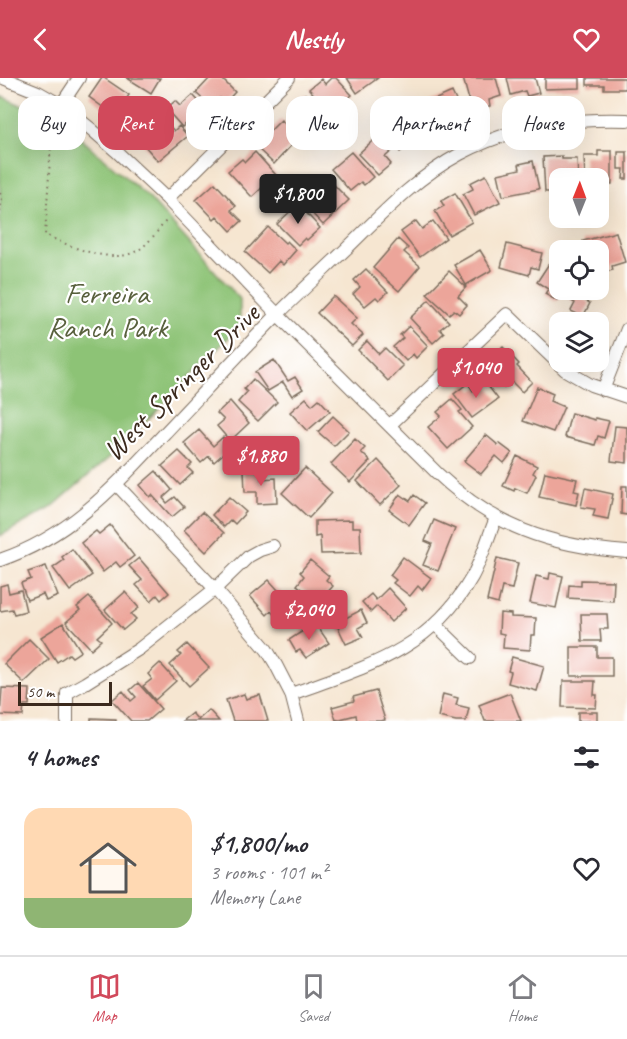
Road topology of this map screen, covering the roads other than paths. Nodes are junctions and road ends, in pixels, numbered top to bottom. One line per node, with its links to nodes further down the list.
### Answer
1 (3, 78): 4 (street)
2 (79, 78): 5 (street)
3 (289, 78): 8 (street)
4 (45, 96)
5 (67, 96)
6 (627, 120): 9 (street)
7 (86, 125): 8 (street)
8 (167, 199): 9 (street)
9 (278, 315): 13 (street, West Springer Drive); 14 (street, West Springer Drive)
10 (627, 329): 11 (street)
11 (603, 390): 12 (street); 13 (street)
12 (627, 397)
13 (390, 425): 15 (street, West Springer Drive)
14 (116, 484): 18 (street, West Springer Drive); 19 (street)
15 (496, 518): 17 (street, West Springer Drive); 20 (street)
16 (273, 546): 19 (street)
17 (627, 552)
18 (0, 560)
19 (214, 589): 22 (street); 23 (street)
20 (435, 624): 21 (street); 22 (street)
21 (470, 658)
22 (291, 694): 24 (street)
23 (67, 721)
24 (298, 721)

